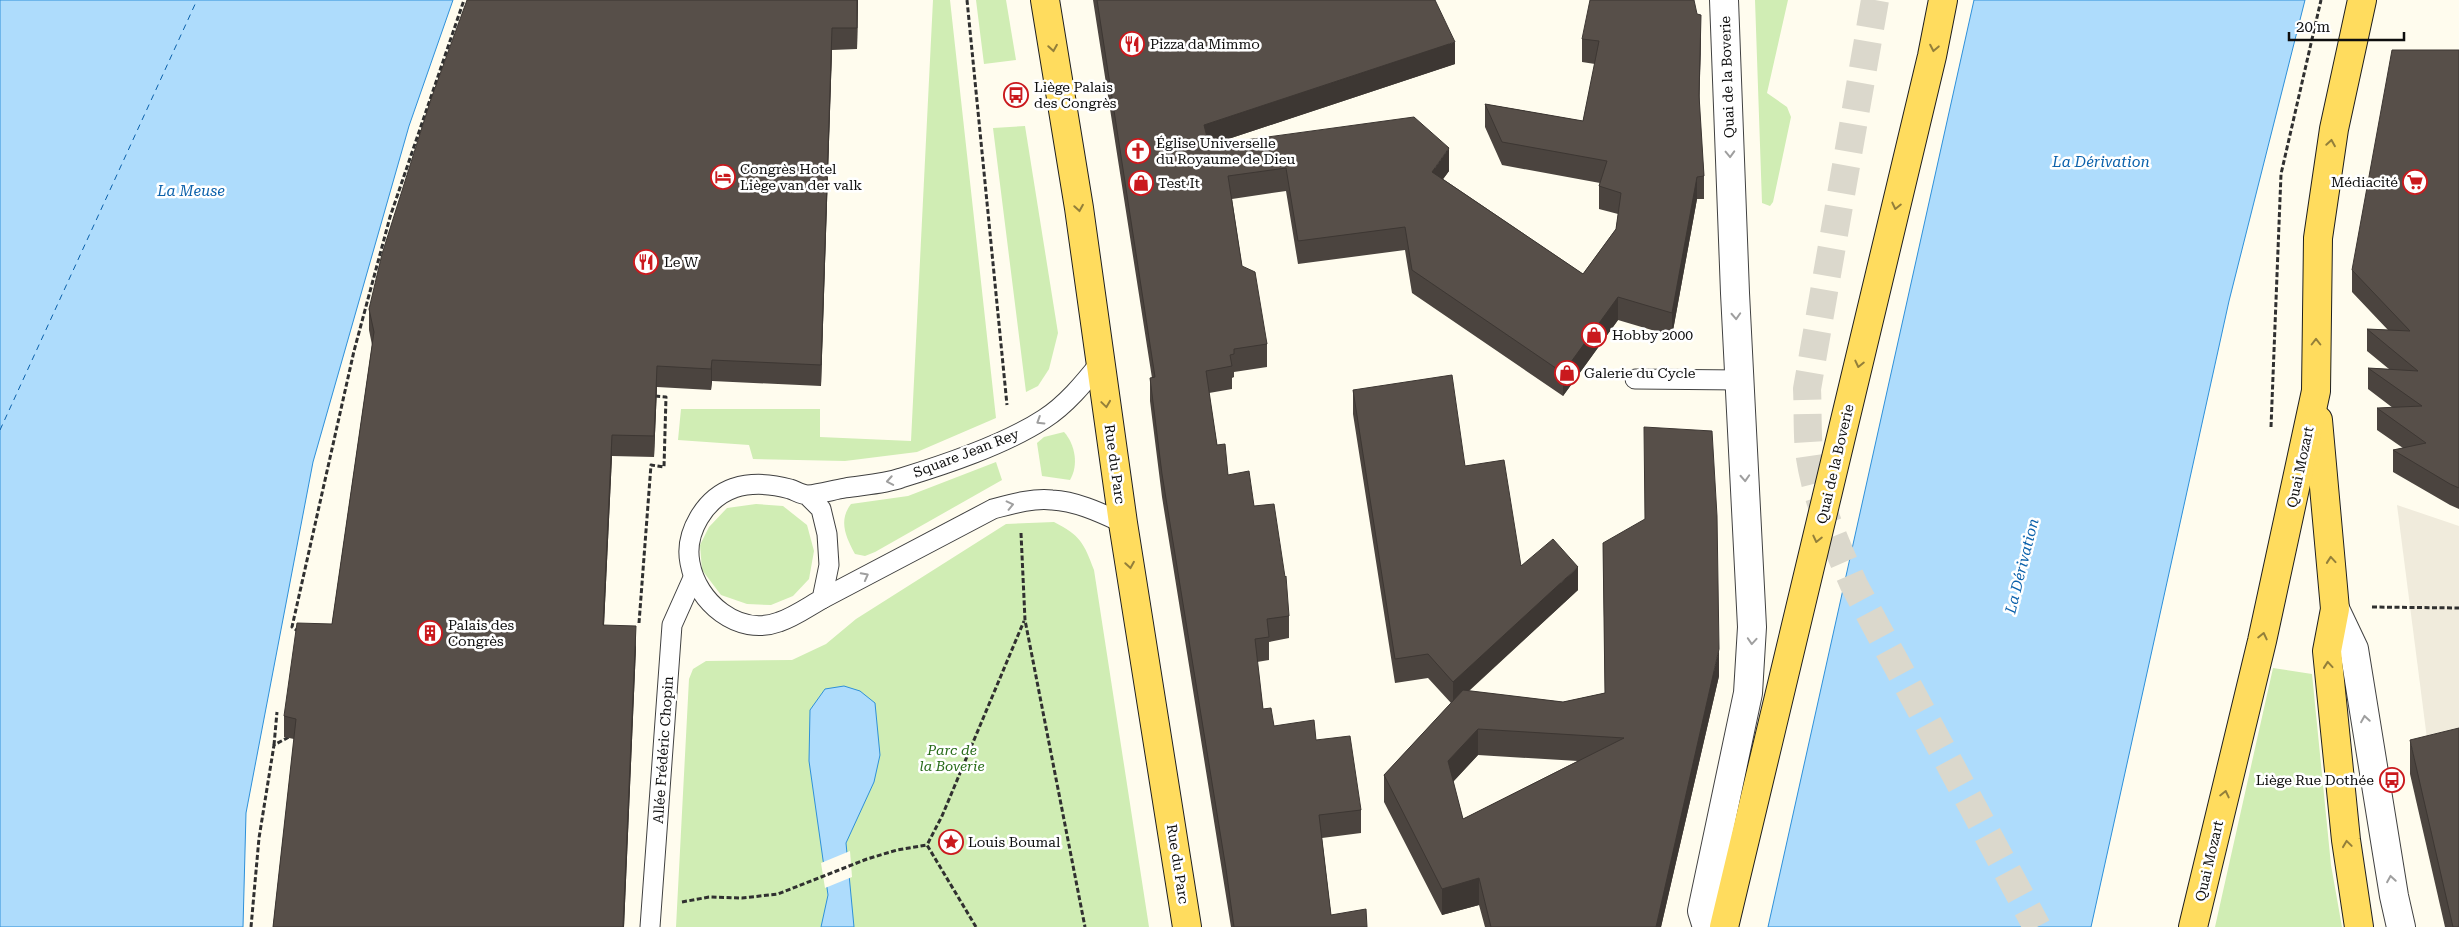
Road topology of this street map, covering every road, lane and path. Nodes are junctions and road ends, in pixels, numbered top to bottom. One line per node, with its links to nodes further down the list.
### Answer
1 (464, 0): 22 (path)
2 (1045, 0): 7 (main road, Rue du Parc, one-way to 7)
3 (1724, 0): 9 (street, Quai de la Boverie, one-way to 9)
4 (1943, 0): 33 (main road, Quai de la Boverie, one-way to 33)
5 (2321, 0): 12 (path)
6 (2362, 0): 10 (main road, Quai Mozart, one-way to 6)
7 (1100, 363): 13 (lane, Square Jean Rey, one-way to 13); 14 (main road, Rue du Parc, one-way to 14)
8 (1635, 379): 9 (lane)
9 (1740, 380): 32 (street, Quai de la Boverie, one-way to 32)
10 (2316, 391): 19 (main road, one-way to 10); 34 (main road, Quai Mozart, one-way to 10)
11 (648, 396): 21 (path)
12 (2271, 433)
13 (807, 495): 15 (lane, Square Jean Rey); 16 (lane)
14 (1123, 523): 16 (lane, Square Jean Rey, one-way to 14); 31 (main road, Rue du Parc, one-way to 31)
15 (692, 578): 16 (lane, Square Jean Rey); 29 (lane, Allée Frédéric Chopin)
16 (822, 599)
17 (2394, 605): 18 (path)
18 (2459, 608)
19 (2335, 609): 35 (main road, one-way to 19); 36 (street, one-way to 19)
20 (1025, 620): 26 (path)
21 (640, 623)
22 (307, 638)
23 (277, 712): 25 (path)
24 (292, 735): 25 (path)
25 (274, 745): 28 (path)
26 (927, 845): 27 (path); 30 (path)
27 (709, 897)
28 (251, 927)
29 (650, 927)
30 (976, 927)
31 (1187, 927)
32 (1707, 927)
33 (1724, 927)
34 (2193, 927)
35 (2360, 927)
36 (2401, 927)

